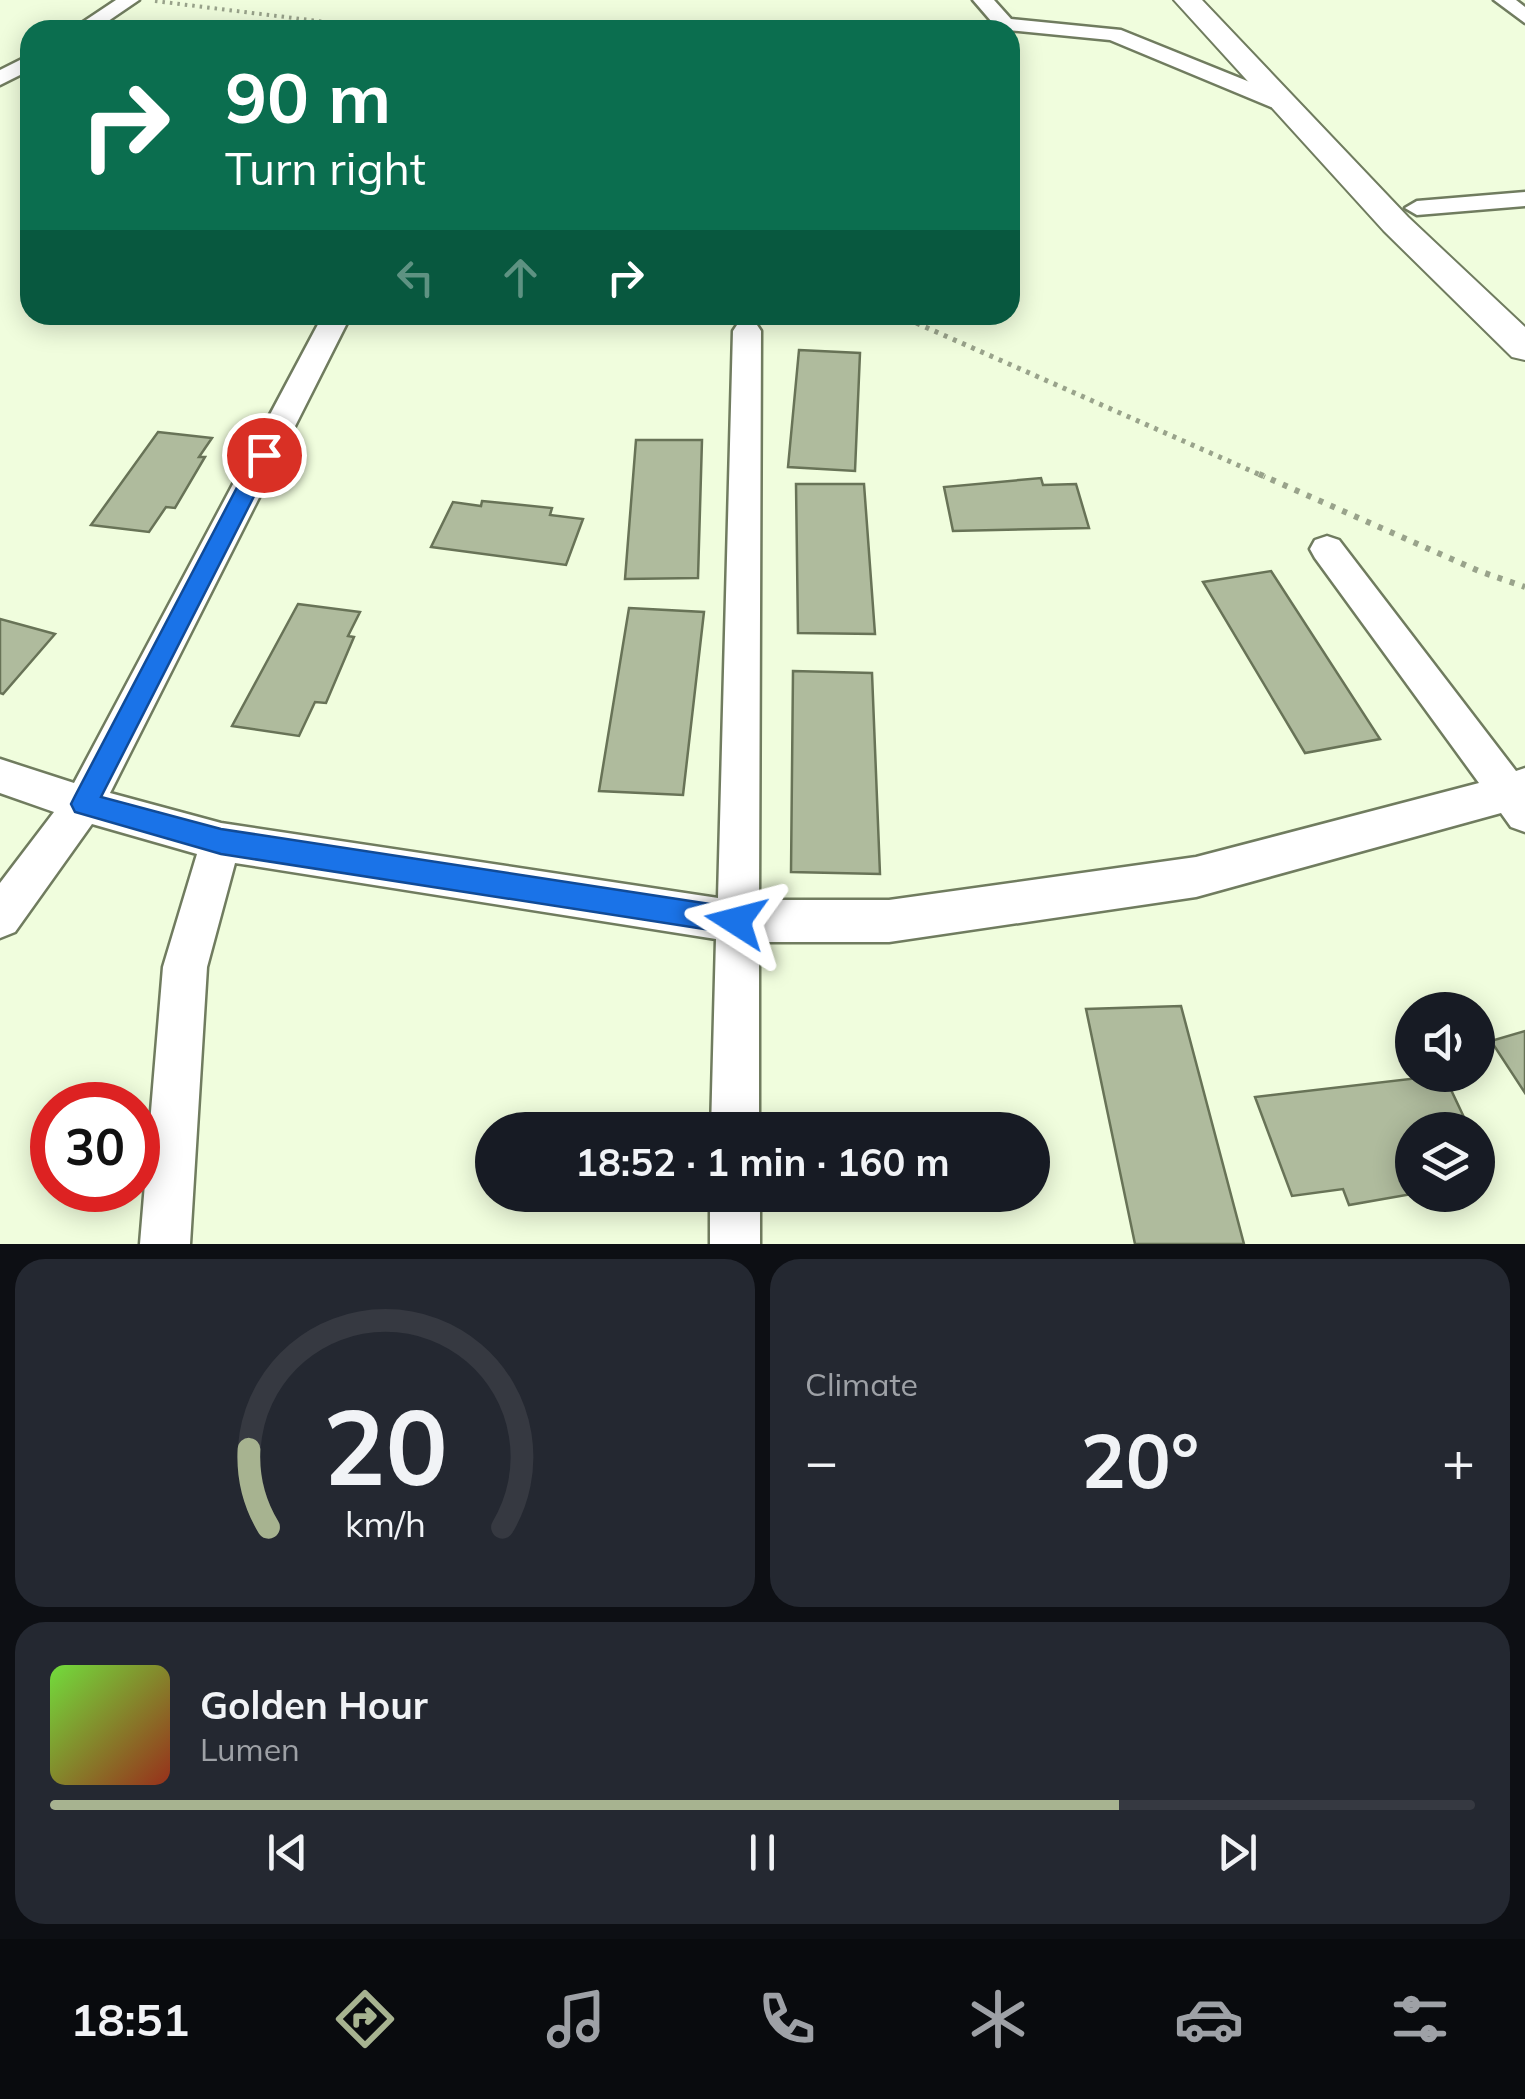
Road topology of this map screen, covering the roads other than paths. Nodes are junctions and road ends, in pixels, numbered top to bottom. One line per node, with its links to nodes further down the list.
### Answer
1 (129, 0): 7 (street)
2 (983, 0): 8 (street)
3 (1187, 0): 10 (main road)
4 (1218, 0): 12 (main road)
5 (1504, 0): 6 (street)
6 (1525, 18)
7 (97, 20)
8 (1001, 20)
9 (1020, 27): 10 (street)
10 (1279, 102): 16 (main road)
11 (1525, 199): 12 (street)
12 (1418, 208): 13 (main road)
13 (1525, 314)
14 (331, 325): 20 (street)
15 (747, 331): 23 (street)
16 (1525, 348)
17 (1327, 549): 19 (street)
18 (0, 776): 20 (street)
19 (1520, 797): 23 (street)
20 (84, 804): 21 (street); 22 (street)
21 (221, 842): 23 (street); 26 (street)
22 (0, 916)
23 (736, 921): 24 (street)
24 (735, 1112)
25 (735, 1212): 27 (street)
26 (166, 1244)
27 (735, 1244)

